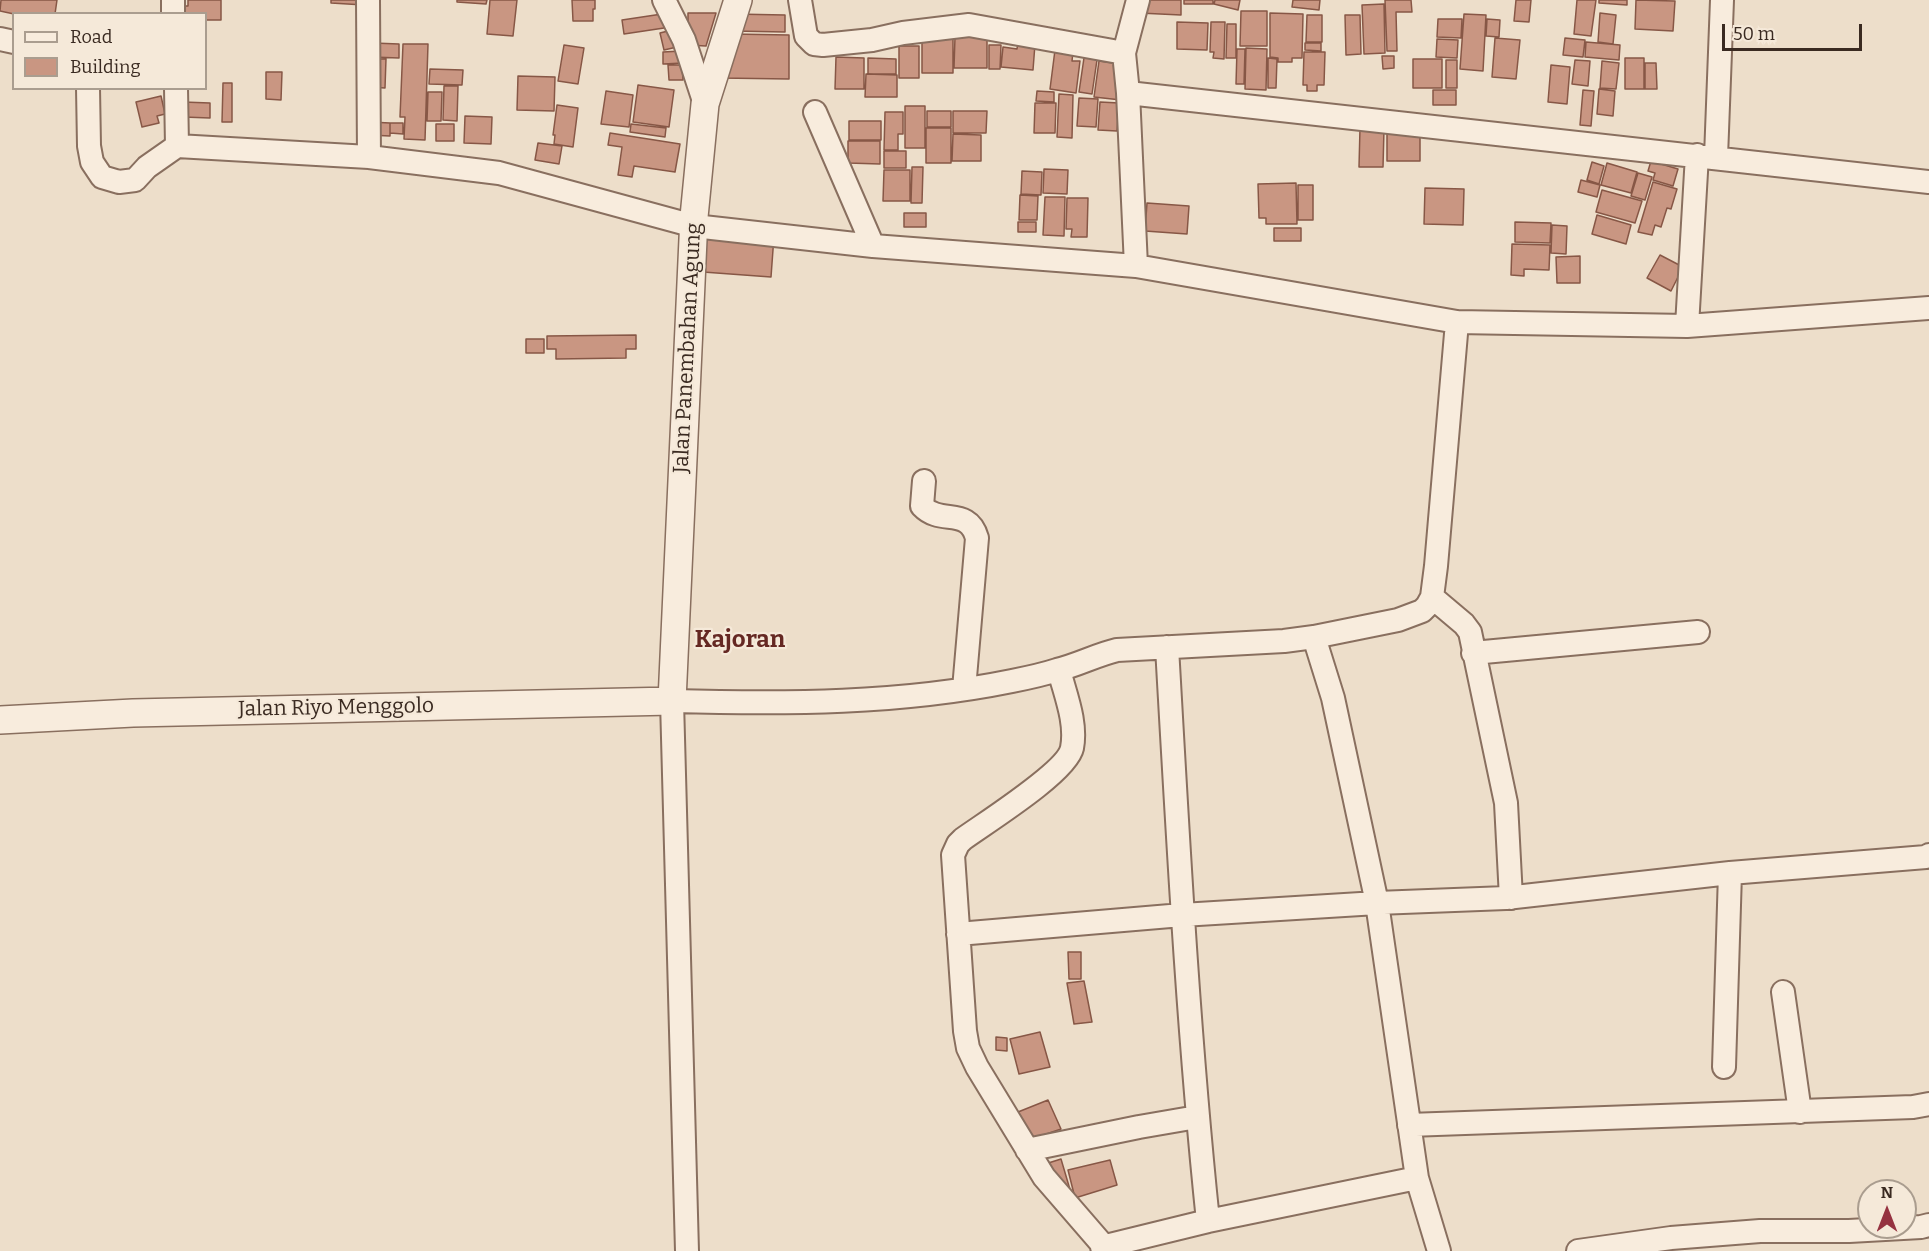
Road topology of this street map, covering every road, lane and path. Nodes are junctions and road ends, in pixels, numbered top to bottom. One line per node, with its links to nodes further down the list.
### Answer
1 (368, 0): 15 (street)
2 (664, 0): 11 (street)
3 (738, 0): 11 (street, Jalan Panembahan Agung)
4 (800, 0): 7 (street)
5 (1138, 0): 7 (street)
6 (1722, 0): 14 (street)
7 (1124, 53): 10 (street)
8 (88, 90): 13 (street)
9 (176, 90): 13 (street)
10 (1128, 93): 14 (street); 19 (street)
11 (705, 104): 17 (street, Jalan Panembahan Agung)
12 (815, 112): 18 (street)
13 (177, 146): 15 (street)
14 (1706, 156): 16 (street); 21 (street)
15 (369, 157): 17 (street)
16 (1929, 182)
17 (695, 213): 18 (street); 31 (street, Jalan Panembahan Agung)
18 (873, 246): 19 (street)
19 (1136, 264): 22 (street)
20 (1929, 308): 21 (street)
21 (1687, 326): 22 (street)
22 (1456, 332): 24 (street)
23 (924, 481): 30 (street)
24 (1432, 597): 26 (street); 28 (street)
25 (1698, 632): 28 (street)
26 (1314, 637): 27 (street); 36 (street)
27 (1167, 647): 29 (street); 37 (street)
28 (1473, 653): 35 (street)
29 (1059, 670): 30 (street); 38 (street)
30 (964, 689): 31 (street)
31 (672, 701): 32 (street, Jalan Riyo Menggolo); 51 (street)
32 (0, 720)
33 (1929, 855): 34 (street)
34 (1730, 873): 35 (street); 40 (street)
35 (1511, 898): 36 (street)
36 (1377, 903): 37 (street); 44 (street)
37 (1182, 915): 38 (street); 43 (street)
38 (958, 934): 45 (street)
39 (1783, 992): 42 (street)
40 (1724, 1067)
41 (1929, 1104): 42 (street)
42 (1800, 1112): 44 (street)
43 (1197, 1117): 45 (street); 47 (street)
44 (1409, 1125): 46 (street)
45 (1027, 1150): 50 (street)
46 (1417, 1178): 47 (street); 52 (street)
47 (1208, 1221): 50 (street)
48 (1929, 1225): 49 (street)
49 (1675, 1244): 53 (street)
50 (1105, 1249)
51 (687, 1251)
52 (1439, 1251)
53 (1578, 1251)

